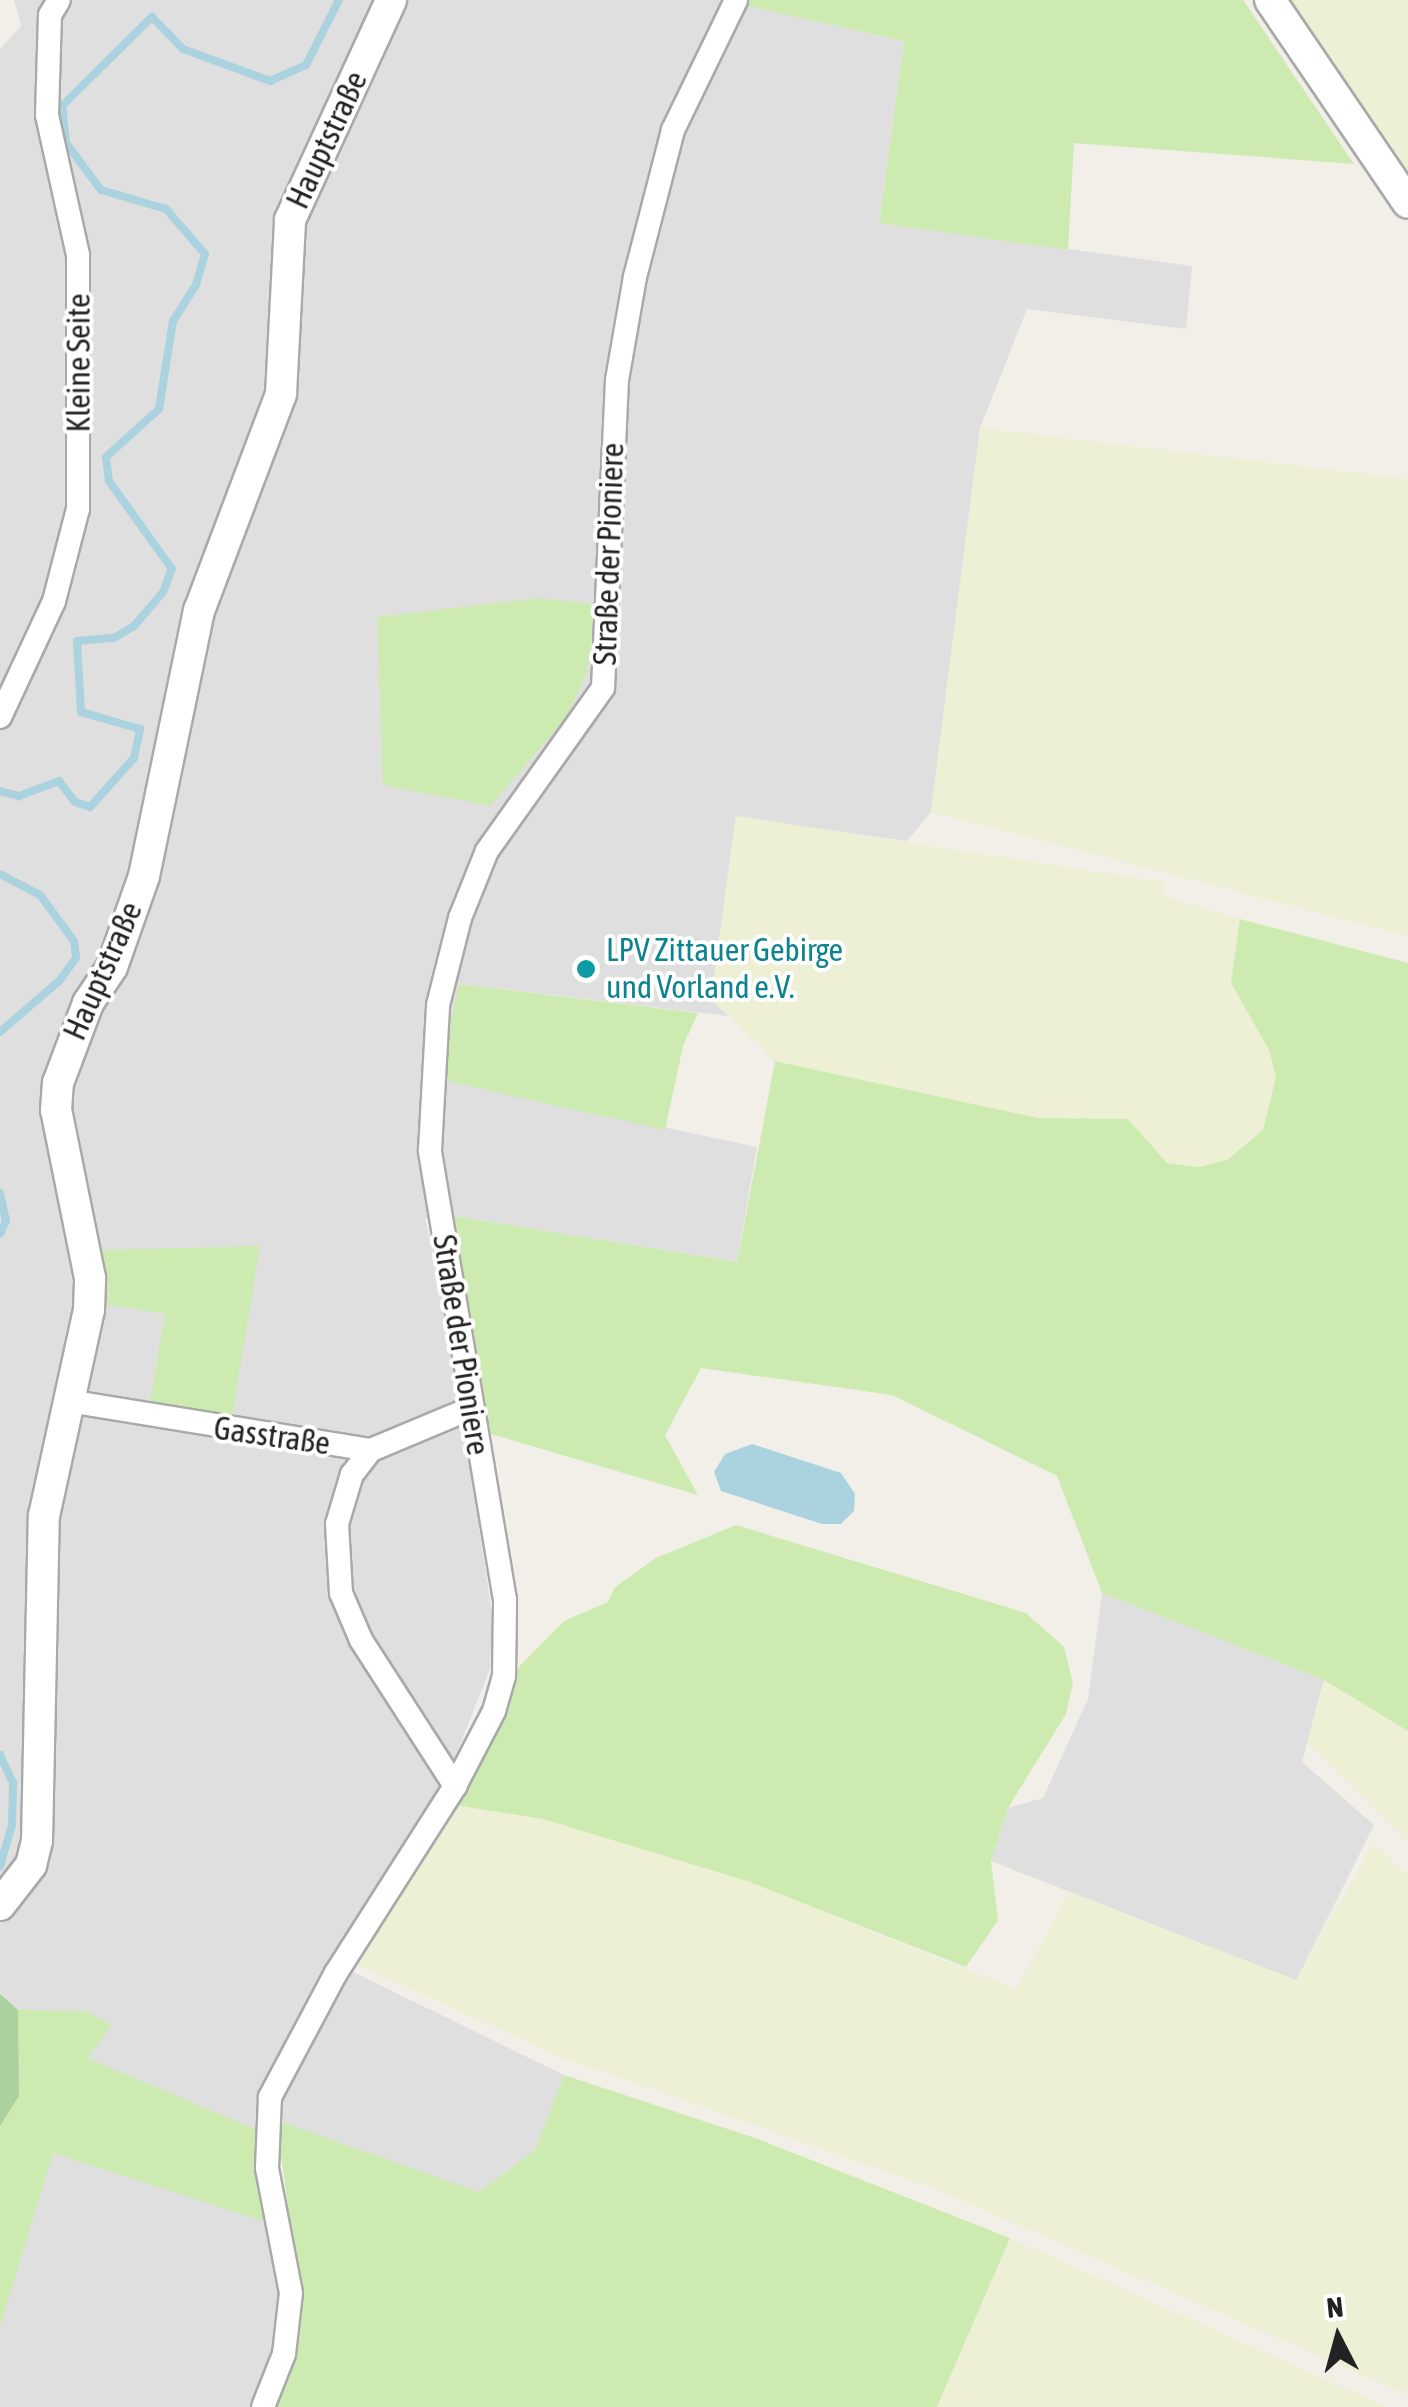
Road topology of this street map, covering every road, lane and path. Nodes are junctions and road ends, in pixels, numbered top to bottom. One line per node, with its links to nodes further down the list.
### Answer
1 (59, 0): 6 (street, Kleine Seite)
2 (391, 0): 7 (street, Hauptstraße)
3 (736, 0): 8 (street, Straße der Pioniere)
4 (1270, 0): 5 (street)
5 (1408, 202)
6 (0, 717)
7 (68, 1402): 9 (street, Gasstraße); 11 (street, Hauptstraße)
8 (470, 1408): 9 (street, Gasstraße); 10 (street, Straße der Pioniere)
9 (372, 1450): 10 (street)
10 (455, 1786): 12 (street, Straße der Pioniere)
11 (0, 1905)
12 (263, 2407)

